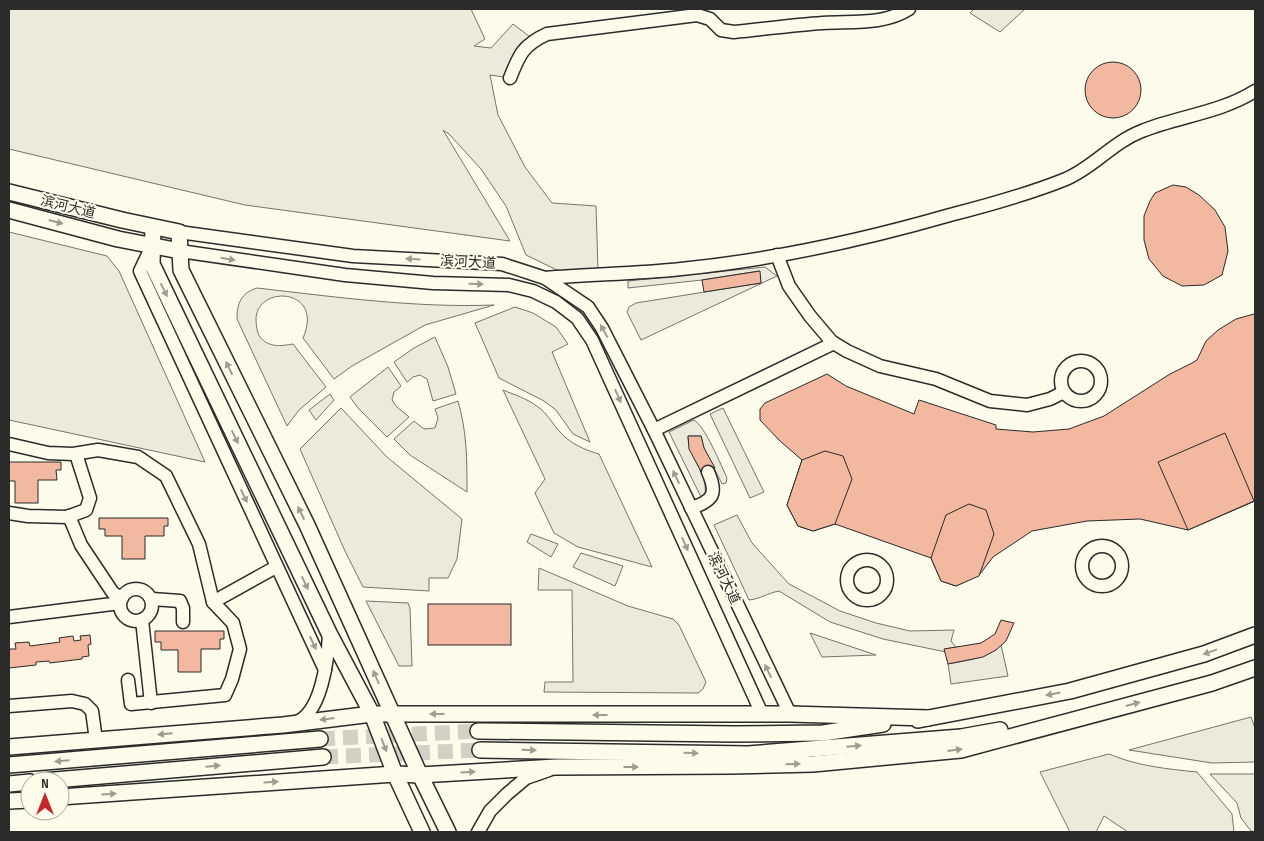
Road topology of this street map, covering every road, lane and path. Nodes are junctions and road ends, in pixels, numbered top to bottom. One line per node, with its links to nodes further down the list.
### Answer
1 (910, 9): 2 (street)
2 (510, 78)
3 (1255, 91): 10 (street)
4 (9, 192): 6 (main road, 滨河大道)
5 (9, 210): 8 (main road, 滨河大道, one-way to 8)
6 (153, 227): 7 (main road, 滨河大道); 8 (main road)
7 (179, 232): 9 (main road); 11 (street, 滨河大道, one-way to 7)
8 (152, 246): 9 (main road, 滨河大道); 21 (street, one-way to 21); 28 (main road, one-way to 28)
9 (180, 251): 36 (main road, one-way to 9); 37 (street, 滨河大道, one-way to 37)
10 (777, 255): 11 (street); 12 (street)
11 (545, 278): 14 (street, 滨河大道, one-way to 11)
12 (834, 343): 13 (street); 14 (street)
13 (1064, 392)
14 (654, 430): 18 (street, 滨河大道, one-way to 14)
15 (9, 444): 16 (street)
16 (76, 454): 20 (street); 24 (street)
17 (708, 472): 18 (street)
18 (691, 508): 38 (street, 滨河大道, one-way to 18)
19 (9, 513): 20 (street)
20 (69, 516): 23 (street)
21 (276, 566): 24 (street); 31 (street, one-way to 31)
22 (152, 599): 23 (street); 26 (street); 27 (street)
23 (121, 600): 25 (street); 26 (street)
24 (213, 602): 33 (street)
25 (9, 616)
26 (142, 620): 33 (street)
27 (184, 622)
28 (329, 633): 31 (street); 35 (main road)
29 (1255, 635): 40 (main road, one-way to 40)
30 (1255, 668): 39 (main road, one-way to 30)
31 (325, 670): 41 (street)
32 (128, 680): 33 (street)
33 (151, 703)
34 (9, 706): 44 (street)
35 (372, 714): 36 (main road); 41 (main road, one-way to 41); 50 (main road, one-way to 50)
36 (392, 714): 37 (main road, one-way to 36); 51 (main road)
37 (762, 714): 38 (main road)
38 (790, 714): 40 (main road)
39 (1086, 716): 46 (main road, one-way to 39); 49 (main road, one-way to 39)
40 (928, 718): 42 (main road)
41 (283, 725): 44 (main road, one-way to 44)
42 (478, 731)
43 (320, 739): 48 (main road, one-way to 48)
44 (96, 740): 45 (main road)
45 (9, 747)
46 (480, 750)
47 (323, 756): 52 (main road, one-way to 47)
48 (9, 765)
49 (556, 767): 51 (main road, one-way to 49); 56 (street)
50 (396, 774): 51 (main road); 53 (main road, one-way to 50); 54 (main road)
51 (420, 775): 55 (main road)
52 (70, 779)
53 (70, 796)
54 (422, 832)
55 (448, 832)
56 (478, 832)

